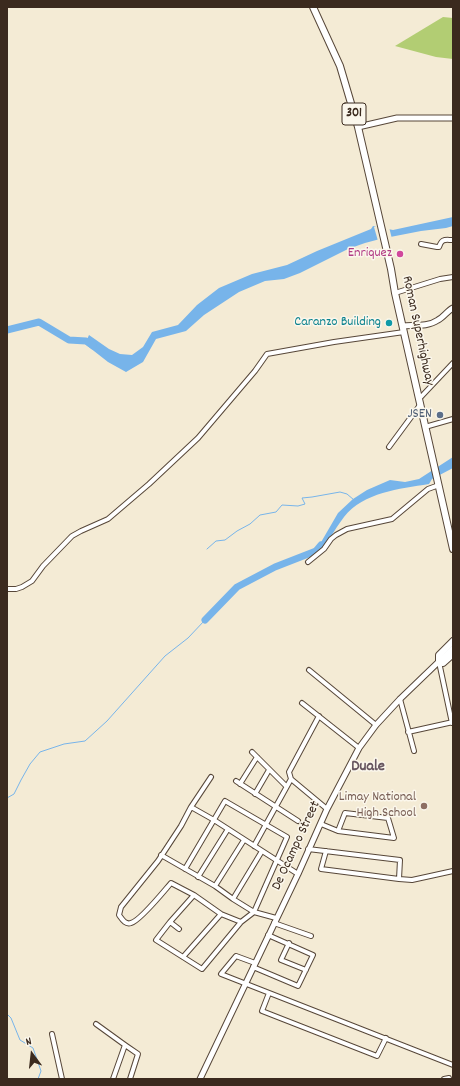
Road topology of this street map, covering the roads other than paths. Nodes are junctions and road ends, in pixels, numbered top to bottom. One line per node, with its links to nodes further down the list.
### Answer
1 (313, 7): 3 (main road, Roman Superhighway / 301)
2 (453, 118): 3 (street)
3 (358, 127): 7 (main road, Roman Superhighway / 301)
4 (453, 240): 5 (street)
5 (421, 244)
6 (453, 277): 7 (street)
7 (395, 293): 9 (main road, Roman Superhighway / 301)
8 (453, 308): 9 (street)
9 (404, 329): 11 (main road, Roman Superhighway / 301); 18 (street)
10 (453, 363): 11 (street)
11 (420, 402): 13 (main road, Roman Superhighway / 301); 14 (street)
12 (453, 419): 13 (street)
13 (426, 427): 15 (main road, Roman Superhighway / 301)
14 (389, 447)
15 (438, 482): 16 (main road, Roman Superhighway / 301); 17 (street)
16 (453, 549)
17 (308, 562)
18 (7, 589)
19 (453, 641): 22 (main road)
20 (453, 648): 22 (street, De Ocampo Street)
21 (453, 654): 22 (main road)
22 (440, 661): 24 (street, De Ocampo Street); 27 (street)
23 (309, 670): 28 (street)
24 (400, 699): 28 (street, De Ocampo Street); 29 (street)
25 (302, 703): 26 (street)
26 (319, 716): 30 (street); 36 (street)
27 (453, 722): 29 (street)
28 (376, 725): 30 (street, De Ocampo Street)
29 (408, 732): 31 (street)
30 (359, 748): 41 (street, De Ocampo Street)
31 (414, 750)
32 (252, 752): 33 (street)
33 (257, 757): 34 (street); 38 (street)
34 (269, 770): 37 (street); 38 (street)
35 (211, 778): 39 (street)
36 (291, 779): 37 (street); 41 (street)
37 (286, 786): 40 (street)
38 (255, 794): 40 (street)
39 (191, 807): 42 (street); 53 (street)
40 (276, 807): 43 (street); 44 (street)
41 (327, 809): 45 (street, De Ocampo Street)
42 (214, 820): 44 (street); 46 (street); 55 (street)
43 (298, 821)
44 (266, 824): 49 (street); 54 (street)
45 (321, 824): 47 (street); 50 (street, De Ocampo Street)
46 (228, 829): 48 (street); 58 (street)
47 (338, 831): 47 (street)
48 (244, 840): 49 (street); 60 (street)
49 (254, 846): 51 (street)
50 (308, 849): 52 (street); 57 (street, De Ocampo Street)
51 (262, 851): 54 (street); 62 (street)
52 (326, 851): 59 (street); 59 (street)
53 (161, 855): 55 (street); 61 (street)
54 (276, 861): 57 (street); 63 (street)
55 (185, 869): 58 (street)
56 (453, 871): 59 (street)
57 (298, 874): 65 (street, De Ocampo Street)
58 (198, 877): 60 (street)
59 (399, 878)
60 (215, 886): 62 (street)
61 (194, 895): 64 (street); 66 (street)
62 (233, 899): 63 (street)
63 (254, 912): 65 (street); 67 (street)
64 (221, 914): 67 (street); 72 (street)
65 (275, 920): 69 (street, De Ocampo Street); 70 (street)
66 (170, 922): 68 (street); 72 (street)
67 (241, 922): 72 (street)
68 (179, 929)
69 (268, 935): 71 (street); 73 (street, De Ocampo Street)
70 (311, 936)
71 (289, 943): 74 (street); 74 (street)
72 (183, 957)
73 (254, 965): 74 (street); 75 (street, De Ocampo Street); 75 (street)
74 (306, 970)
75 (246, 983): 76 (street); 86 (street, De Ocampo Street)
76 (269, 993): 79 (street); 79 (street)
77 (96, 1024): 80 (street)
78 (52, 1034): 83 (street)
79 (386, 1038): 81 (street)
80 (125, 1045): 84 (street); 85 (street)
81 (453, 1065)
82 (453, 1078): 88 (street)
83 (62, 1079)
84 (113, 1079)
85 (130, 1079)
86 (200, 1079)
87 (444, 1079): 88 (street)
88 (449, 1079)

